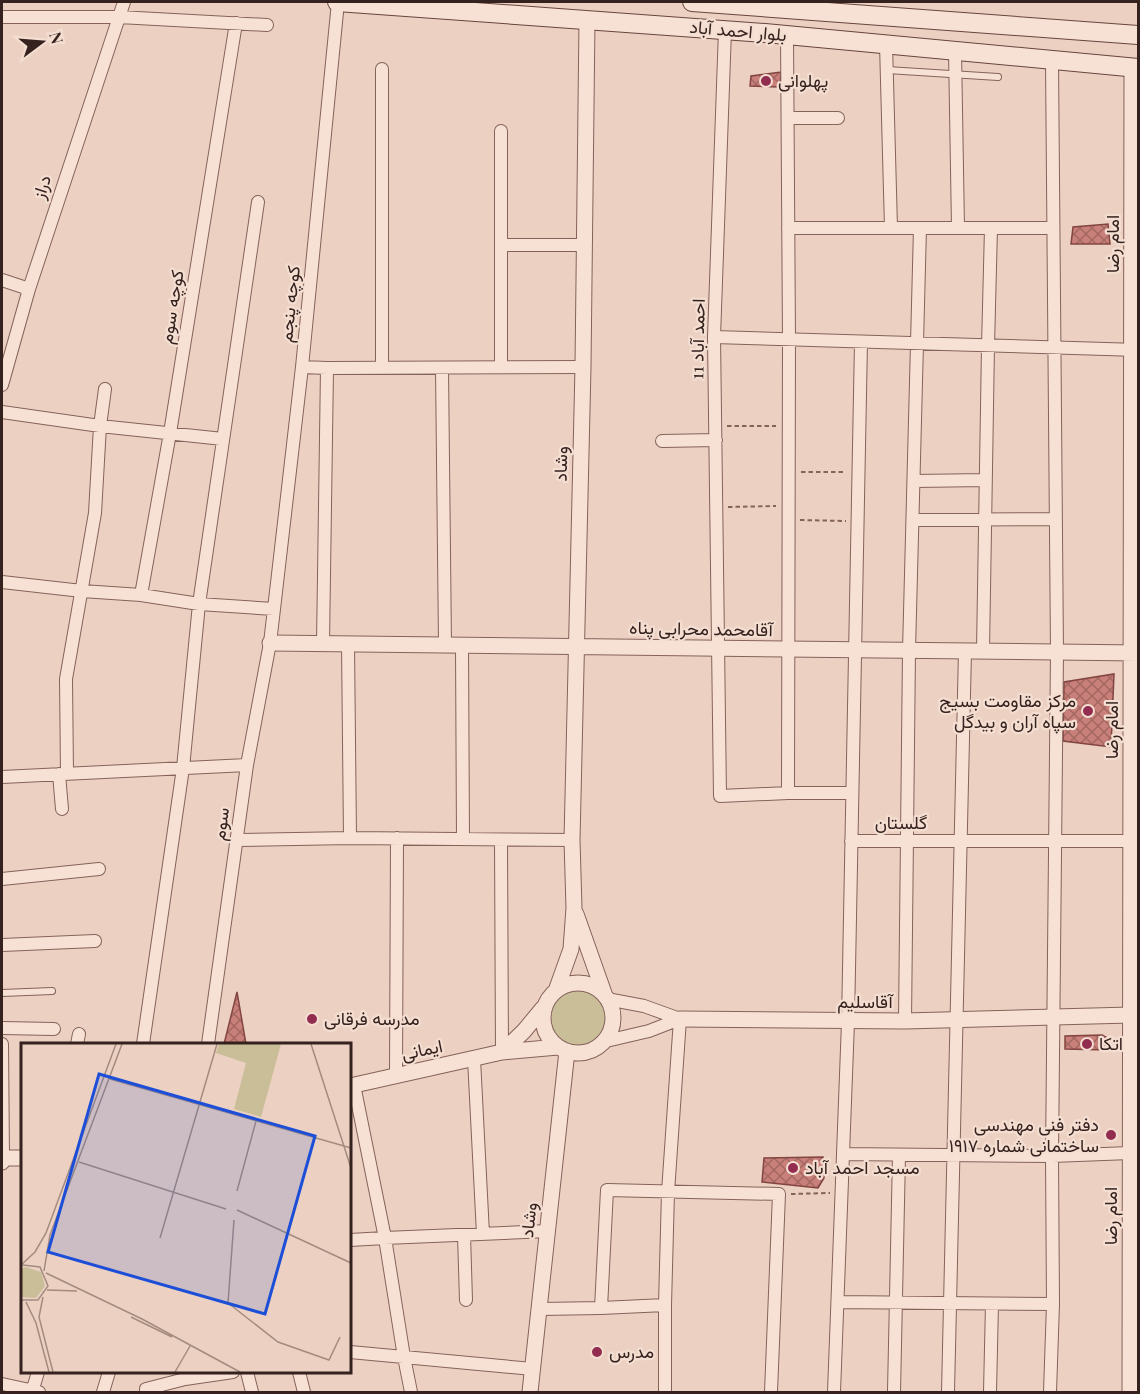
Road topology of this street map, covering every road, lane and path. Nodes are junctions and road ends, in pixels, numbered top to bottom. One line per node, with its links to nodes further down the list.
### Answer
1 (124, 2): 6 (street, دراز)
2 (338, 2): 7 (main road, بلوار احمد آباد); 42 (street, کوچه پنجم)
3 (692, 2): 4 (main road, بلوار احمد آباد)
4 (788, 9): 11 (main road); 12 (main road, بلوار احمد آباد)
5 (2, 17): 6 (street)
6 (118, 17): 8 (street); 34 (street, دراز)
7 (587, 20): 10 (main road, بلوار احمد آباد); 32 (street, وشاد)
8 (236, 23): 9 (street); 54 (street, کوچه سوم)
9 (267, 25)
10 (725, 30): 11 (main road, بلوار احمد آباد); 35 (street, احمد آباد 11)
11 (787, 35): 13 (main road, بلوار احمد آباد); 21 (street)
12 (1138, 35)
13 (886, 44): 14 (main road, بلوار احمد آباد); 18 (street)
14 (955, 51): 15 (main road, بلوار احمد آباد); 19 (street)
15 (1052, 60): 16 (main road, بلوار احمد آباد); 30 (street)
16 (1135, 68): 41 (street, امام رضا)
17 (382, 69): 46 (street)
18 (887, 70): 19 (lane); 26 (street)
19 (956, 75): 20 (lane); 28 (street)
20 (998, 77)
21 (788, 118): 22 (street); 25 (street)
22 (838, 118)
23 (501, 130): 31 (street)
24 (258, 202): 55 (street)
25 (788, 228): 26 (street); 36 (street)
26 (891, 228): 27 (street)
27 (920, 228): 28 (street); 38 (street)
28 (958, 228): 29 (street)
29 (991, 228): 30 (street); 39 (street)
30 (1053, 228): 40 (street)
31 (502, 245): 32 (street); 43 (street)
32 (583, 245): 44 (street, وشاد)
33 (2, 280): 34 (street)
34 (29, 289): 48 (street, دراز)
35 (714, 337): 36 (street); 52 (street, احمد آباد 11)
36 (789, 340): 37 (street); 53 (street)
37 (861, 342): 38 (street); 59 (street)
38 (918, 344): 39 (street); 61 (street)
39 (988, 346): 40 (street); 60 (street)
40 (1054, 348): 41 (street); 65 (street)
41 (1135, 350): 87 (street, امام رضا)
42 (302, 367): 45 (street); 73 (street, کوچه پنجم)
43 (501, 367): 44 (street); 47 (street)
44 (583, 367): 79 (street, وشاد)
45 (327, 368): 46 (street); 75 (street)
46 (382, 368): 47 (street)
47 (442, 368): 77 (street)
48 (2, 385)
49 (105, 389): 51 (street)
50 (2, 412): 51 (street)
51 (100, 426): 54 (street); 70 (street)
52 (716, 426): 53 (path); 56 (street, احمد آباد 11)
53 (789, 426): 58 (street)
54 (170, 433): 55 (street); 71 (street, کوچه سوم)
55 (223, 439): 72 (street)
56 (716, 440): 57 (street); 63 (street, احمد آباد 11)
57 (662, 441)
58 (788, 472): 59 (path); 62 (street)
59 (858, 472): 67 (street)
60 (986, 480): 61 (street); 64 (street)
61 (914, 481): 68 (street)
62 (788, 506): 63 (path); 66 (street)
63 (717, 507): 80 (street, احمد آباد 11)
64 (985, 519): 65 (street); 68 (street); 85 (street)
65 (1056, 519): 86 (street)
66 (788, 520): 67 (path); 81 (street)
67 (857, 520): 82 (street)
68 (913, 520): 83 (street)
69 (2, 582): 70 (street)
70 (82, 591): 71 (street); 90 (street)
71 (141, 595): 72 (street)
72 (199, 604): 73 (street); 89 (street)
73 (274, 609): 74 (street, سوم)
74 (270, 643): 75 (street, آقامحمد محرابی پناه); 88 (street, سوم)
75 (322, 644): 76 (street, آقامحمد محرابی پناه)
76 (348, 644): 77 (street, آقامحمد محرابی پناه); 95 (street)
77 (445, 645): 78 (street, آقامحمد محرابی پناه)
78 (462, 645): 79 (street, آقامحمد محرابی پناه); 97 (street)
79 (576, 647): 80 (street, آقامحمد محرابی پناه); 100 (street, وشاد)
80 (718, 648): 81 (street, آقامحمد محرابی پناه); 92 (street, احمد آباد 11)
81 (789, 649): 82 (street, آقامحمد محرابی پناه); 92 (street)
82 (855, 650): 83 (street, آقامحمد محرابی پناه); 93 (street)
83 (909, 651): 84 (street, آقامحمد محرابی پناه); 104 (street)
84 (965, 651): 85 (street, آقامحمد محرابی پناه); 101 (street)
85 (983, 651): 86 (street, آقامحمد محرابی پناه)
86 (1058, 652): 87 (street, آقامحمد محرابی پناه); 102 (street)
87 (1135, 653): 105 (street, امام رضا)
88 (247, 765): 89 (street); 98 (street, سوم)
89 (183, 768): 90 (street); 125 (street)
90 (63, 774): 91 (street); 94 (street)
91 (2, 777)
92 (788, 793): 93 (street)
93 (852, 793): 103 (street)
94 (62, 809)
95 (350, 838): 96 (street); 98 (street)
96 (397, 838): 97 (street); 131 (street)
97 (463, 839): 99 (street)
98 (237, 840): 126 (street, سوم)
99 (501, 840): 100 (street); 129 (street)
100 (572, 840): 108 (street, وشاد)
101 (961, 840): 102 (street, گلستان); 104 (street, گلستان); 119 (street)
102 (1056, 840): 105 (street, گلستان); 117 (street)
103 (851, 841): 104 (street, گلستان); 120 (street, گلستان)
104 (907, 841): 121 (street)
105 (1135, 841): 116 (street, امام رضا)
106 (99, 869): 107 (street)
107 (2, 879)
108 (574, 908): 111 (street); 114 (street)
109 (95, 941): 110 (street)
110 (2, 945)
111 (557, 988): 114 (street); 115 (street)
112 (52, 991): 113 (lane)
113 (2, 993)
114 (606, 997): 118 (street); 124 (street)
115 (543, 1008): 128 (street); 129 (street, ایمانی)
116 (1131, 1015): 117 (street, آقاسلیم); 133 (street, امام رضا)
117 (1054, 1017): 119 (street, آقاسلیم); 137 (street)
118 (680, 1019): 120 (street, آقاسلیم); 124 (street, آقاسلیم); 140 (street)
119 (957, 1020): 121 (street, آقاسلیم); 136 (street)
120 (848, 1022): 121 (street, آقاسلیم); 134 (street, گلستان)
121 (905, 1022)
122 (2, 1028): 123 (street)
123 (54, 1029)
124 (602, 1042): 128 (street)
125 (143, 1043)
126 (208, 1043)
127 (2, 1048): 139 (street)
128 (562, 1049): 129 (street, ایمانی); 144 (street, وشاد)
129 (502, 1052): 130 (street, ایمانی)
130 (474, 1059): 131 (street, ایمانی); 145 (street)
131 (396, 1075): 132 (street, ایمانی)
132 (352, 1085): 147 (street)
133 (1130, 1153): 137 (street); 143 (street, امام رضا)
134 (843, 1154): 135 (street); 141 (street, گلستان)
135 (899, 1155): 136 (street); 151 (street)
136 (954, 1155): 137 (street); 152 (street)
137 (1052, 1156): 154 (street)
138 (21, 1158): 139 (street)
139 (2, 1160)
140 (668, 1192): 142 (street); 155 (street); 156 (street)
141 (842, 1193): 142 (path); 150 (street, گلستان)
142 (779, 1194): 176 (street)
143 (1134, 1218): 182 (street, امام رضا)
144 (548, 1231): 145 (street); 157 (street, وشاد)
145 (483, 1234): 146 (street)
146 (464, 1235): 147 (street); 149 (street)
147 (385, 1238): 148 (street); 159 (street)
148 (351, 1240)
149 (466, 1300)
150 (837, 1302): 151 (street); 177 (street, گلستان)
151 (896, 1303): 152 (street); 178 (street)
152 (950, 1303): 153 (street); 179 (street)
153 (992, 1304): 154 (street); 180 (street)
154 (1053, 1304): 181 (street)
155 (665, 1305): 156 (street); 175 (street)
156 (601, 1308): 157 (street)
157 (540, 1309): 160 (street, وشاد)
158 (351, 1352): 159 (street)
159 (404, 1357): 160 (street); 173 (street)
160 (533, 1369): 174 (street, وشاد)
161 (38, 1373): 168 (street)
162 (108, 1373): 169 (street)
163 (209, 1373): 166 (street)
164 (247, 1373): 171 (street)
165 (299, 1373): 172 (street)
166 (185, 1375): 170 (street)
167 (2, 1384): 168 (street)
168 (34, 1392)
169 (103, 1392)
170 (146, 1392)
171 (252, 1392)
172 (304, 1392)
173 (411, 1392)
174 (530, 1392)
175 (665, 1392)
176 (771, 1392)
177 (834, 1392)
178 (894, 1392)
179 (948, 1392)
180 (990, 1392)
181 (1050, 1392)
182 (1130, 1392)

